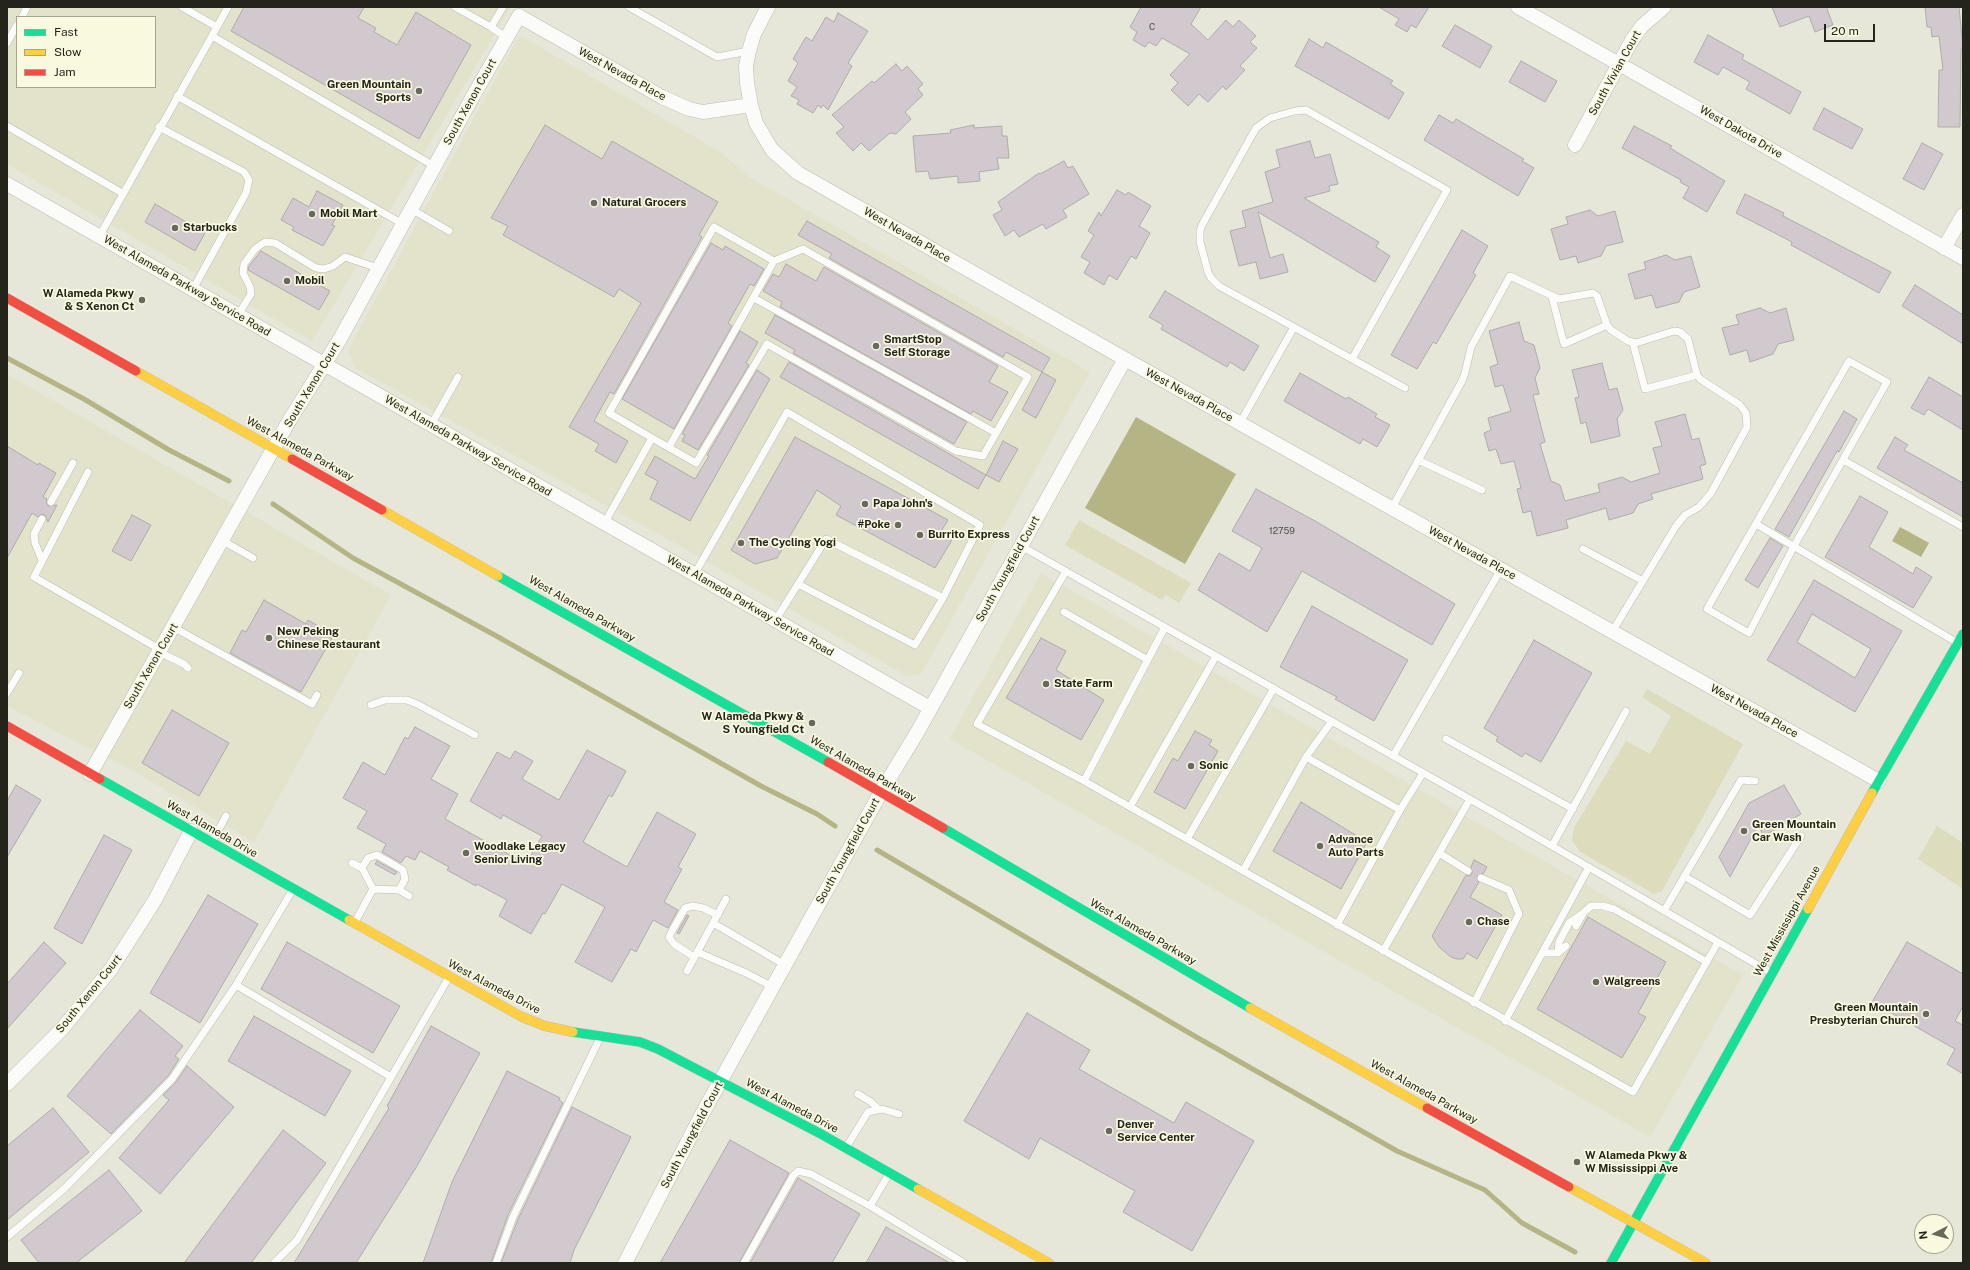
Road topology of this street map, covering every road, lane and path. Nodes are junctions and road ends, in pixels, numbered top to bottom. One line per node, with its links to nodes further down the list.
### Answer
1 (28, 7): 10 (lane)
2 (182, 7): 13 (lane)
3 (228, 7): 13 (lane)
4 (455, 7): 14 (lane)
5 (503, 7): 14 (lane)
6 (630, 7): 18 (lane)
7 (768, 7): 18 (street)
8 (1518, 7): 19 (street, West Dakota Drive)
9 (1664, 7): 19 (street, South Vivian Court)
10 (23, 16)
11 (519, 16): 16 (street, South Xenon Court); 21 (street, West Nevada Place)
12 (16, 27): 17 (lane)
13 (217, 27): 15 (lane)
14 (491, 27): 16 (lane)
15 (212, 36): 20 (lane); 25 (lane)
16 (507, 38): 25 (street, South Xenon Court)
17 (7, 43)
18 (749, 51): 21 (street)
19 (1620, 64): 24 (street, South Vivian Court); 33 (street, West Dakota Drive)
20 (177, 96): 23 (lane); 30 (lane)
21 (751, 106): 45 (street, West Nevada Place)
22 (7, 126): 27 (lane)
23 (159, 127): 27 (lane); 37 (lane)
24 (1575, 145)
25 (434, 166): 28 (street, South Xenon Court)
26 (7, 184): 32 (street, West Alameda Parkway Service Road)
27 (122, 193): 32 (lane)
28 (411, 209): 30 (street, South Xenon Court); 31 (lane)
29 (1963, 215): 33 (street)
30 (403, 224): 36 (street, South Xenon Court)
31 (449, 231)
32 (100, 235): 37 (street, West Alameda Parkway Service Road)
33 (1944, 248): 34 (street, West Dakota Drive)
34 (1963, 258)
35 (774, 261): 40 (lane); 53 (lane); 54 (lane)
36 (378, 268): 41 (lane); 47 (street, South Xenon Court)
37 (193, 289): 41 (street, West Alameda Parkway Service Road)
38 (1552, 297): 42 (lane); 42 (lane); 57 (lane)
39 (7, 298): 56 (main road, West Alameda Parkway)
40 (754, 298): 53 (lane); 55 (lane)
41 (238, 315): 47 (street, West Alameda Parkway Service Road)
42 (1607, 325): 44 (lane)
43 (1294, 327): 46 (lane); 46 (lane); 51 (lane)
44 (1633, 343): 48 (lane); 48 (lane)
45 (1125, 359): 51 (street, West Nevada Place); 69 (street, South Youngfield Court)
46 (1352, 359): 50 (lane)
47 (325, 365): 52 (street, West Alameda Parkway Service Road); 56 (street, South Xenon Court)
48 (1697, 375): 77 (lane)
49 (458, 377): 52 (lane)
50 (1405, 388)
51 (1240, 423): 63 (street, West Nevada Place)
52 (431, 425): 65 (street, West Alameda Parkway Service Road)
53 (996, 433): 55 (lane)
54 (652, 438): 55 (lane); 65 (lane)
55 (669, 447)
56 (275, 449): 68 (street, South Xenon Court); 109 (main road, West Alameda Parkway)
57 (1418, 460): 61 (lane); 63 (lane)
58 (1843, 460): 66 (lane); 67 (lane); 70 (lane)
59 (73, 463): 62 (lane)
60 (88, 472): 73 (lane)
61 (1482, 490)
62 (51, 502)
63 (1392, 508): 74 (street, West Nevada Place)
64 (42, 519): 73 (lane)
65 (604, 524): 76 (street, West Alameda Parkway Service Road)
66 (1756, 524): 70 (lane); 70 (lane)
67 (1963, 527)
68 (223, 541): 72 (lane); 82 (street, South Xenon Court)
69 (1021, 546): 75 (lane); 96 (street, South Youngfield Court)
70 (1794, 546): 86 (lane)
71 (1583, 549): 77 (lane)
72 (253, 558)
73 (42, 560): 87 (lane)
74 (1501, 569): 84 (street, West Nevada Place); 102 (lane)
75 (1066, 571): 83 (lane); 106 (lane)
76 (694, 575): 79 (lane); 81 (street, West Alameda Parkway Service Road)
77 (1643, 581): 84 (lane)
78 (798, 584): 79 (lane); 79 (lane); 81 (lane)
79 (944, 598)
80 (1064, 612): 89 (lane)
81 (775, 621): 96 (street, West Alameda Parkway Service Road)
82 (174, 627): 87 (street, South Xenon Court); 94 (lane)
83 (1165, 627): 88 (lane); 89 (lane)
84 (1612, 632): 108 (street, West Nevada Place)
85 (1963, 634): 86 (main road, West Mississippi Avenue)
86 (1958, 643): 108 (main road, West Mississippi Avenue)
87 (160, 651): 90 (lane); 105 (street, South Xenon Court)
88 (1216, 656): 92 (lane); 111 (lane)
89 (1148, 660): 106 (lane)
90 (188, 668)
91 (19, 673): 93 (lane)
92 (1274, 688): 98 (lane); 117 (lane)
93 (7, 694)
94 (317, 695)
95 (371, 705): 100 (lane)
96 (930, 708): 109 (street, South Youngfield Court)
97 (1626, 712): 112 (lane)
98 (1332, 721): 102 (lane); 103 (lane)
99 (7, 726): 105 (main road, West Alameda Drive)
100 (475, 735)
101 (1446, 739): 112 (lane)
102 (1393, 756): 104 (lane)
103 (1306, 757): 113 (lane); 124 (lane)
104 (1423, 773): 110 (lane); 113 (lane)
105 (90, 774): 115 (main road, West Alameda Drive)
106 (1084, 781): 111 (lane)
107 (1755, 781): 126 (lane)
108 (1878, 781): 149 (main road, West Mississippi Avenue)
109 (881, 792): 147 (street, South Youngfield Court); 165 (main road, West Alameda Parkway)
110 (1470, 799): 119 (lane); 120 (lane)
111 (1130, 807): 117 (lane)
112 (1572, 809): 119 (lane)
113 (1400, 810): 138 (lane)
114 (226, 816): 118 (lane)
115 (191, 831): 118 (main road, West Alameda Drive); 158 (street, South Xenon Court)
116 (1801, 836): 126 (lane)
117 (1187, 839): 124 (lane)
118 (211, 843): 128 (main road, West Alameda Drive)
119 (1552, 846): 123 (lane)
120 (1439, 853): 125 (lane); 142 (lane)
121 (352, 863): 122 (lane)
122 (362, 868): 129 (lane); 130 (lane)
123 (1589, 868): 133 (lane); 143 (lane)
124 (1243, 871): 138 (lane)
125 (1468, 871)
126 (1684, 876): 133 (lane)
127 (1481, 878): 153 (lane)
128 (293, 889): 137 (main road, West Alameda Drive); 151 (lane)
129 (374, 889): 130 (lane); 137 (lane)
130 (399, 890): 131 (lane)
131 (409, 896)
132 (726, 899): 135 (lane)
133 (1664, 911): 140 (lane)
134 (1584, 912): 139 (lane); 144 (lane); 146 (lane)
135 (718, 915): 136 (lane); 145 (lane)
136 (713, 922): 145 (lane); 147 (lane)
137 (354, 924): 150 (main road, West Alameda Drive)
138 (1337, 925): 142 (lane)
139 (1576, 926)
140 (1718, 942): 146 (lane); 149 (lane)
141 (1566, 946): 144 (lane)
142 (1383, 951): 153 (lane)
143 (1542, 953): 144 (lane); 154 (lane)
144 (1558, 953)
145 (696, 955): 148 (lane); 152 (lane)
146 (1707, 962): 154 (lane)
147 (784, 965): 152 (street, South Youngfield Court)
148 (686, 971)
149 (1772, 973): 165 (main road, West Mississippi Avenue)
150 (449, 977): 155 (main road, West Alameda Drive); 156 (lane)
151 (236, 985): 156 (lane); 166 (lane)
152 (772, 987): 157 (street, South Youngfield Court)
153 (1474, 1003): 154 (lane)
154 (1505, 1020)
155 (601, 1035): 157 (main road, West Alameda Drive); 168 (lane)
156 (391, 1077): 167 (lane)
157 (721, 1080): 162 (main road, West Alameda Drive); 169 (street, South Youngfield Court)
158 (7, 1084)
159 (858, 1094): 160 (lane)
160 (878, 1109): 161 (lane); 162 (lane)
161 (899, 1114)
162 (846, 1148): 163 (main road, West Alameda Drive)
163 (890, 1173): 164 (lane); 172 (main road, West Alameda Drive)
164 (870, 1206): 170 (lane); 171 (lane)
165 (1633, 1221): 173 (main road, West Mississippi Avenue); 174 (main road, West Alameda Parkway)
166 (7, 1237)
167 (274, 1263)
168 (496, 1263)
169 (625, 1263)
170 (744, 1263)
171 (964, 1263)
172 (1048, 1263)
173 (1611, 1263)
174 (1706, 1263)

